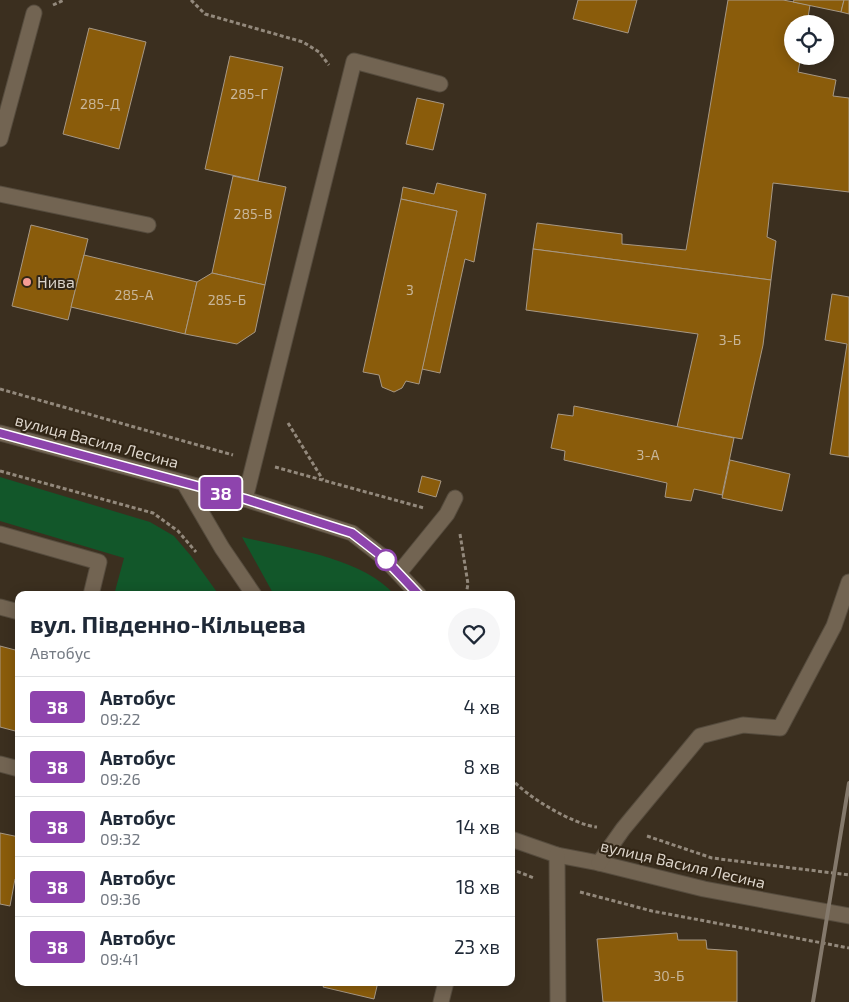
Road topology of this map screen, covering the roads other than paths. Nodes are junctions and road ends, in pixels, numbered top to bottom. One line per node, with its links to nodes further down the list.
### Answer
1 (34, 13): 3 (street)
2 (440, 84): 9 (street)
3 (0, 139)
4 (0, 194): 5 (street)
5 (148, 225)
6 (0, 433): 7 (street, вулиця Василя Лесина)
7 (184, 483): 9 (street, вулиця Василя Лесина); 14 (street, вулиця Василя Лесина)
8 (455, 498): 11 (street)
9 (245, 499): 11 (street, вулиця Василя Лесина)
10 (0, 534): 13 (street)
11 (399, 573): 15 (street, вулиця Василя Лесина)
12 (849, 582): 22 (street)
13 (92, 591)
14 (251, 591)
15 (415, 591)
16 (0, 607): 17 (street)
17 (15, 611)
18 (0, 764): 19 (street)
19 (15, 768)
20 (515, 840): 21 (street, вулиця Василя Лесина)
21 (557, 855): 22 (street, вулиця Василя Лесина); 26 (street)
22 (599, 863): 23 (street, вулиця Василя Лесина)
23 (849, 916)
24 (445, 986): 25 (street)
25 (441, 1002)
26 (558, 1002)

